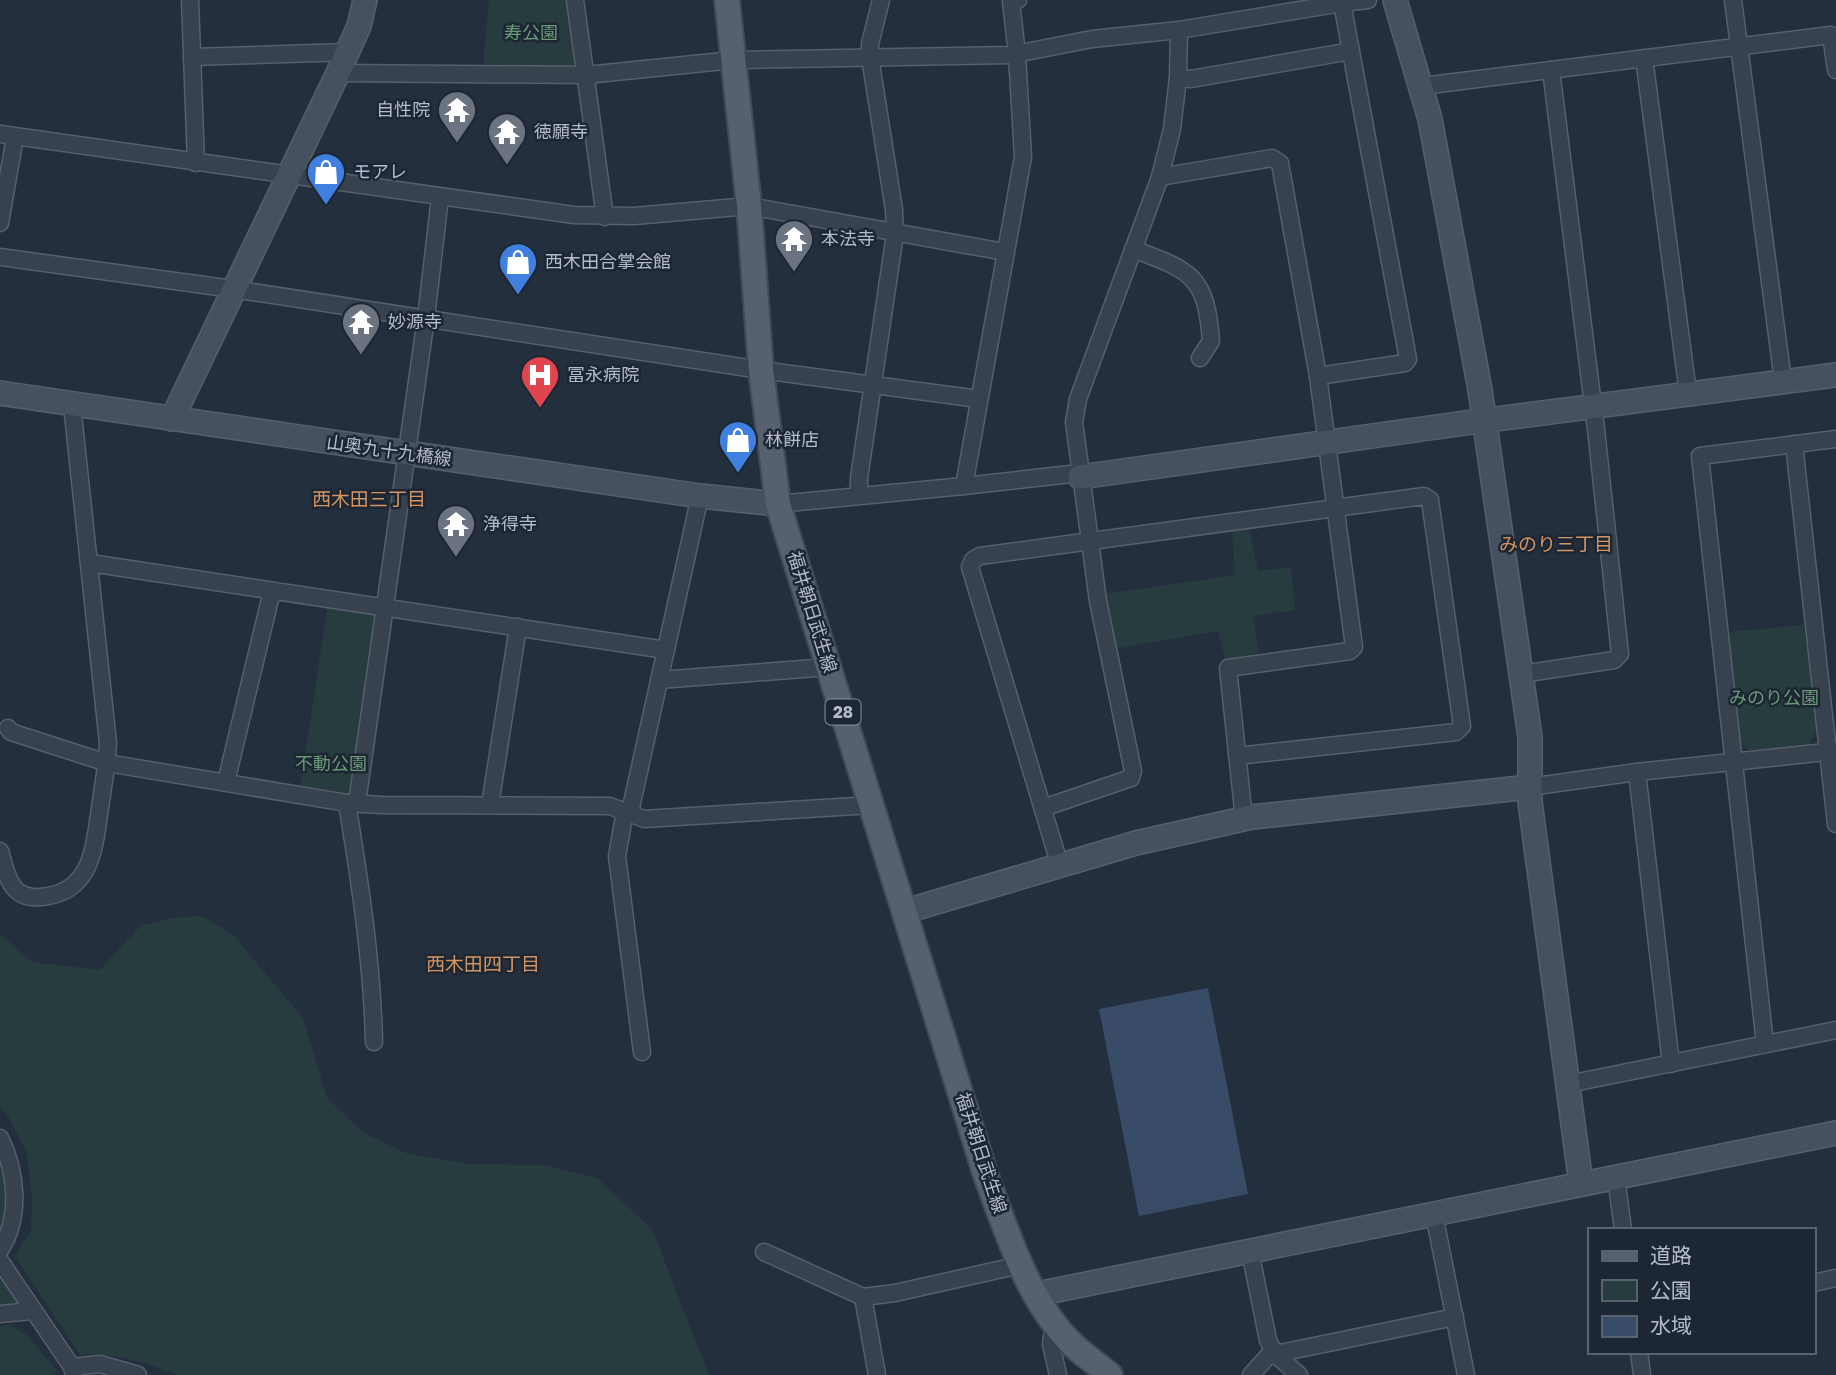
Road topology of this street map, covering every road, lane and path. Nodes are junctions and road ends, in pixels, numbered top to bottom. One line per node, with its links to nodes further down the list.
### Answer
1 (190, 0): 16 (street)
2 (365, 0): 20 (street)
3 (575, 0): 23 (street)
4 (727, 0): 19 (main road, 福井朝日武生線 / 28)
5 (881, 0): 17 (street)
6 (1018, 0): 15 (street)
7 (1368, 0): 10 (street)
8 (1395, 0): 25 (street)
9 (1733, 0): 13 (street)
10 (1342, 3): 11 (street); 14 (street)
11 (1179, 30): 15 (street); 24 (street)
12 (1834, 41): 13 (street); 22 (street)
13 (1738, 47): 18 (street); 44 (street)
14 (1351, 51): 24 (street); 43 (street)
15 (1017, 54): 17 (street); 36 (street)
16 (192, 57): 20 (street); 27 (street)
17 (870, 57): 19 (street); 34 (street)
18 (1644, 58): 21 (street); 47 (street)
19 (733, 60): 23 (street); 31 (main road, 福井朝日武生線 / 28)
20 (343, 62): 23 (street); 28 (street)
21 (1551, 70): 25 (street); 50 (street)
22 (1836, 70)
23 (586, 75): 32 (street)
24 (1178, 78): 29 (street)
25 (1422, 86): 52 (street)
26 (7, 135): 27 (street); 33 (street)
27 (196, 163): 28 (street)
28 (288, 176): 30 (street); 38 (street)
29 (1160, 177): 35 (street); 43 (street)
30 (440, 197): 32 (street); 39 (street)
31 (749, 206): 32 (street); 34 (street); 41 (main road, 福井朝日武生線 / 28)
32 (605, 217)
33 (0, 223)
34 (895, 234): 36 (street); 45 (street)
35 (1133, 249): 40 (street); 57 (street)
36 (1005, 252): 48 (street)
37 (0, 257): 38 (street)
38 (233, 289): 39 (street); 51 (street)
39 (426, 318): 41 (street); 56 (street)
40 (1200, 358)
41 (761, 370): 45 (street); 61 (main road, 福井朝日武生線 / 28)
42 (1836, 375): 44 (street)
43 (1318, 376): 54 (street)
44 (1783, 381): 47 (street)
45 (874, 384): 48 (street); 60 (street)
46 (0, 393): 49 (street, 山奥九十九橋線)
47 (1688, 393): 50 (street)
48 (979, 399): 58 (street)
49 (72, 405): 51 (street, 山奥九十九橋線); 64 (street)
50 (1593, 405): 52 (street); 70 (street)
51 (172, 419): 56 (street, 山奥九十九橋線)
52 (1484, 420): 54 (street); 70 (street)
53 (1836, 439): 55 (street)
54 (1327, 442): 57 (street); 62 (street)
55 (1794, 444): 73 (street); 76 (street)
56 (406, 453): 59 (street, 山奥九十九橋線); 66 (street)
57 (1080, 475): 58 (street); 63 (street)
58 (964, 486): 60 (street)
59 (700, 496): 61 (street, 山奥九十九橋線); 68 (street)
60 (859, 496): 61 (street)
61 (778, 504): 69 (main road, 福井朝日武生線 / 28)
62 (1336, 507): 63 (street); 74 (street); 74 (street)
63 (1090, 542): 83 (street); 83 (street)
64 (90, 563): 65 (street); 75 (street)
65 (272, 591): 66 (street); 78 (street)
66 (386, 608): 67 (street); 80 (street)
67 (518, 628): 68 (street); 81 (street)
68 (666, 650): 71 (street)
69 (829, 667): 71 (street); 82 (main road, 福井朝日武生線 / 28)
70 (1521, 674): 79 (street)
71 (659, 680): 84 (street)
72 (8, 728): 75 (street)
73 (1832, 751): 76 (street); 86 (street)
74 (1237, 756): 85 (street)
75 (107, 762): 78 (street); 87 (street)
76 (1734, 762): 77 (street); 92 (street)
77 (1637, 772): 79 (street); 94 (street)
78 (226, 782): 80 (street)
79 (1530, 787): 85 (street); 95 (street)
80 (352, 803): 81 (street); 91 (street)
81 (489, 805): 84 (street)
82 (872, 805): 84 (street); 89 (main road, 福井朝日武生線 / 28)
83 (1042, 808): 88 (street)
84 (627, 811): 93 (street)
85 (1244, 819): 88 (street)
86 (1836, 824)
87 (0, 851)
88 (1060, 866): 89 (street)
89 (906, 911): 106 (main road, 福井朝日武生線 / 28)
90 (1836, 1030): 92 (street)
91 (374, 1042)
92 (1765, 1044): 94 (street)
93 (642, 1052)
94 (1671, 1063): 95 (street)
95 (1568, 1084): 99 (street)
96 (1836, 1133): 98 (street)
97 (0, 1138): 102 (street)
98 (1616, 1177): 99 (street); 101 (street)
99 (1581, 1184): 100 (street)
100 (1434, 1214): 103 (street); 113 (street)
101 (1623, 1228)
102 (0, 1250)
103 (1250, 1251): 109 (street); 115 (street)
104 (764, 1252): 110 (street)
105 (0, 1261): 111 (street)
106 (1020, 1265): 109 (main road, 福井朝日武生線 / 28); 110 (street)
107 (1836, 1278): 108 (street)
108 (1815, 1283)
109 (1037, 1294): 114 (main road, 福井朝日武生線 / 28)
110 (863, 1297): 119 (street)
111 (33, 1311): 112 (street); 117 (street)
112 (0, 1314)
113 (1455, 1317): 115 (street); 124 (street)
114 (1054, 1322): 120 (street); 121 (main road, 福井朝日武生線 / 28)
115 (1275, 1354): 122 (street); 123 (street)
116 (1639, 1354): 125 (street)
117 (73, 1371): 118 (street)
118 (138, 1375)
119 (877, 1375)
120 (1058, 1375)
121 (1110, 1375)
122 (1251, 1375)
123 (1299, 1375)
124 (1466, 1375)
125 (1642, 1375)

